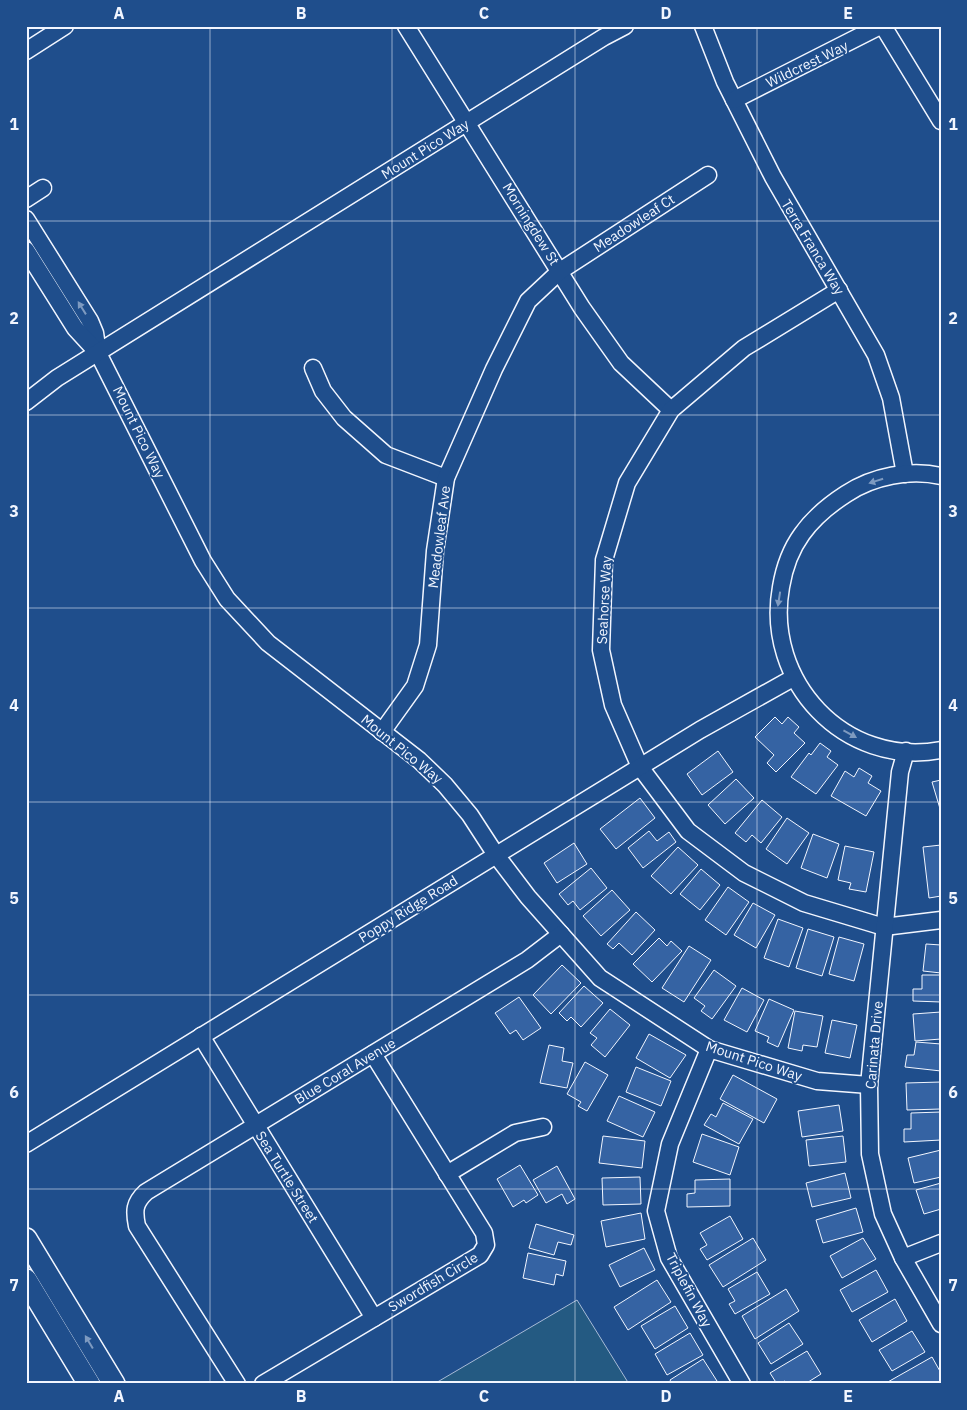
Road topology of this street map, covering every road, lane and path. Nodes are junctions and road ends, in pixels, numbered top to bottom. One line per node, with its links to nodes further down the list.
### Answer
1 (65, 26): 6 (street)
2 (406, 26): 9 (street, Morningdew St)
3 (625, 26): 9 (street, Mount Pico Way)
4 (703, 26): 7 (street, Terra Franca Way)
5 (882, 26): 7 (street, Wildcrest Way); 8 (street)
6 (26, 51)
7 (734, 100): 16 (street, Terra Franca Way)
8 (941, 121)
9 (467, 123): 15 (street, Morningdew St); 17 (street, Mount Pico Way)
10 (708, 175): 15 (street, Meadowleaf Ct)
11 (43, 188): 12 (street)
12 (26, 199)
13 (26, 219): 17 (street, Mount Pico Way, one-way to 13)
14 (26, 250): 17 (street, Mount Pico Way)
15 (560, 271): 20 (street, Morningdew St); 23 (street, Meadowleaf Ave)
16 (839, 290): 20 (street, Seahorse Way); 21 (street, Terra Franca Way)
17 (98, 353): 19 (street, Mount Pico Way); 25 (street, Mount Pico Way)
18 (313, 368): 23 (street)
19 (26, 402)
20 (671, 410): 28 (street, Seahorse Way)
21 (905, 474): 22 (street); 24 (street, one-way to 24)
22 (941, 476)
23 (446, 478): 25 (street, Meadowleaf Ave)
24 (793, 678): 27 (street, one-way to 27); 28 (street, Poppy Ridge Road)
25 (382, 732): 29 (street, Mount Pico Way)
26 (941, 750): 27 (street)
27 (906, 751): 31 (street, Carinata Drive)
28 (640, 767): 29 (street, Poppy Ridge Road); 31 (street, Seahorse Way)
29 (496, 855): 32 (street, Mount Pico Way); 33 (street, Poppy Ridge Road)
30 (941, 920): 31 (street, Seahorse Way)
31 (884, 927): 36 (street, Carinata Drive)
32 (561, 934): 34 (street, Mount Pico Way); 35 (street, Blue Coral Avenue)
33 (201, 1036): 37 (street, Sea Turtle Street); 39 (street, Poppy Ridge Road)
34 (709, 1049): 36 (street, Mount Pico Way); 51 (street, Triplefin Way)
35 (374, 1054): 37 (street, Blue Coral Avenue); 40 (street, Swordfish Circle)
36 (869, 1085): 43 (street, Carinata Drive)
37 (255, 1126): 45 (street, Sea Turtle Street); 49 (street, Blue Coral Avenue)
38 (543, 1127): 40 (street)
39 (26, 1144)
40 (447, 1174): 45 (street, Swordfish Circle)
41 (26, 1239): 48 (main road, one-way to 41)
42 (941, 1243): 43 (street)
43 (903, 1258): 46 (street, Carinata Drive)
44 (26, 1280): 47 (main road)
45 (374, 1318): 50 (street, Swordfish Circle)
46 (941, 1324)
47 (89, 1384)
48 (114, 1384)
49 (237, 1384)
50 (263, 1384)
51 (742, 1384)

